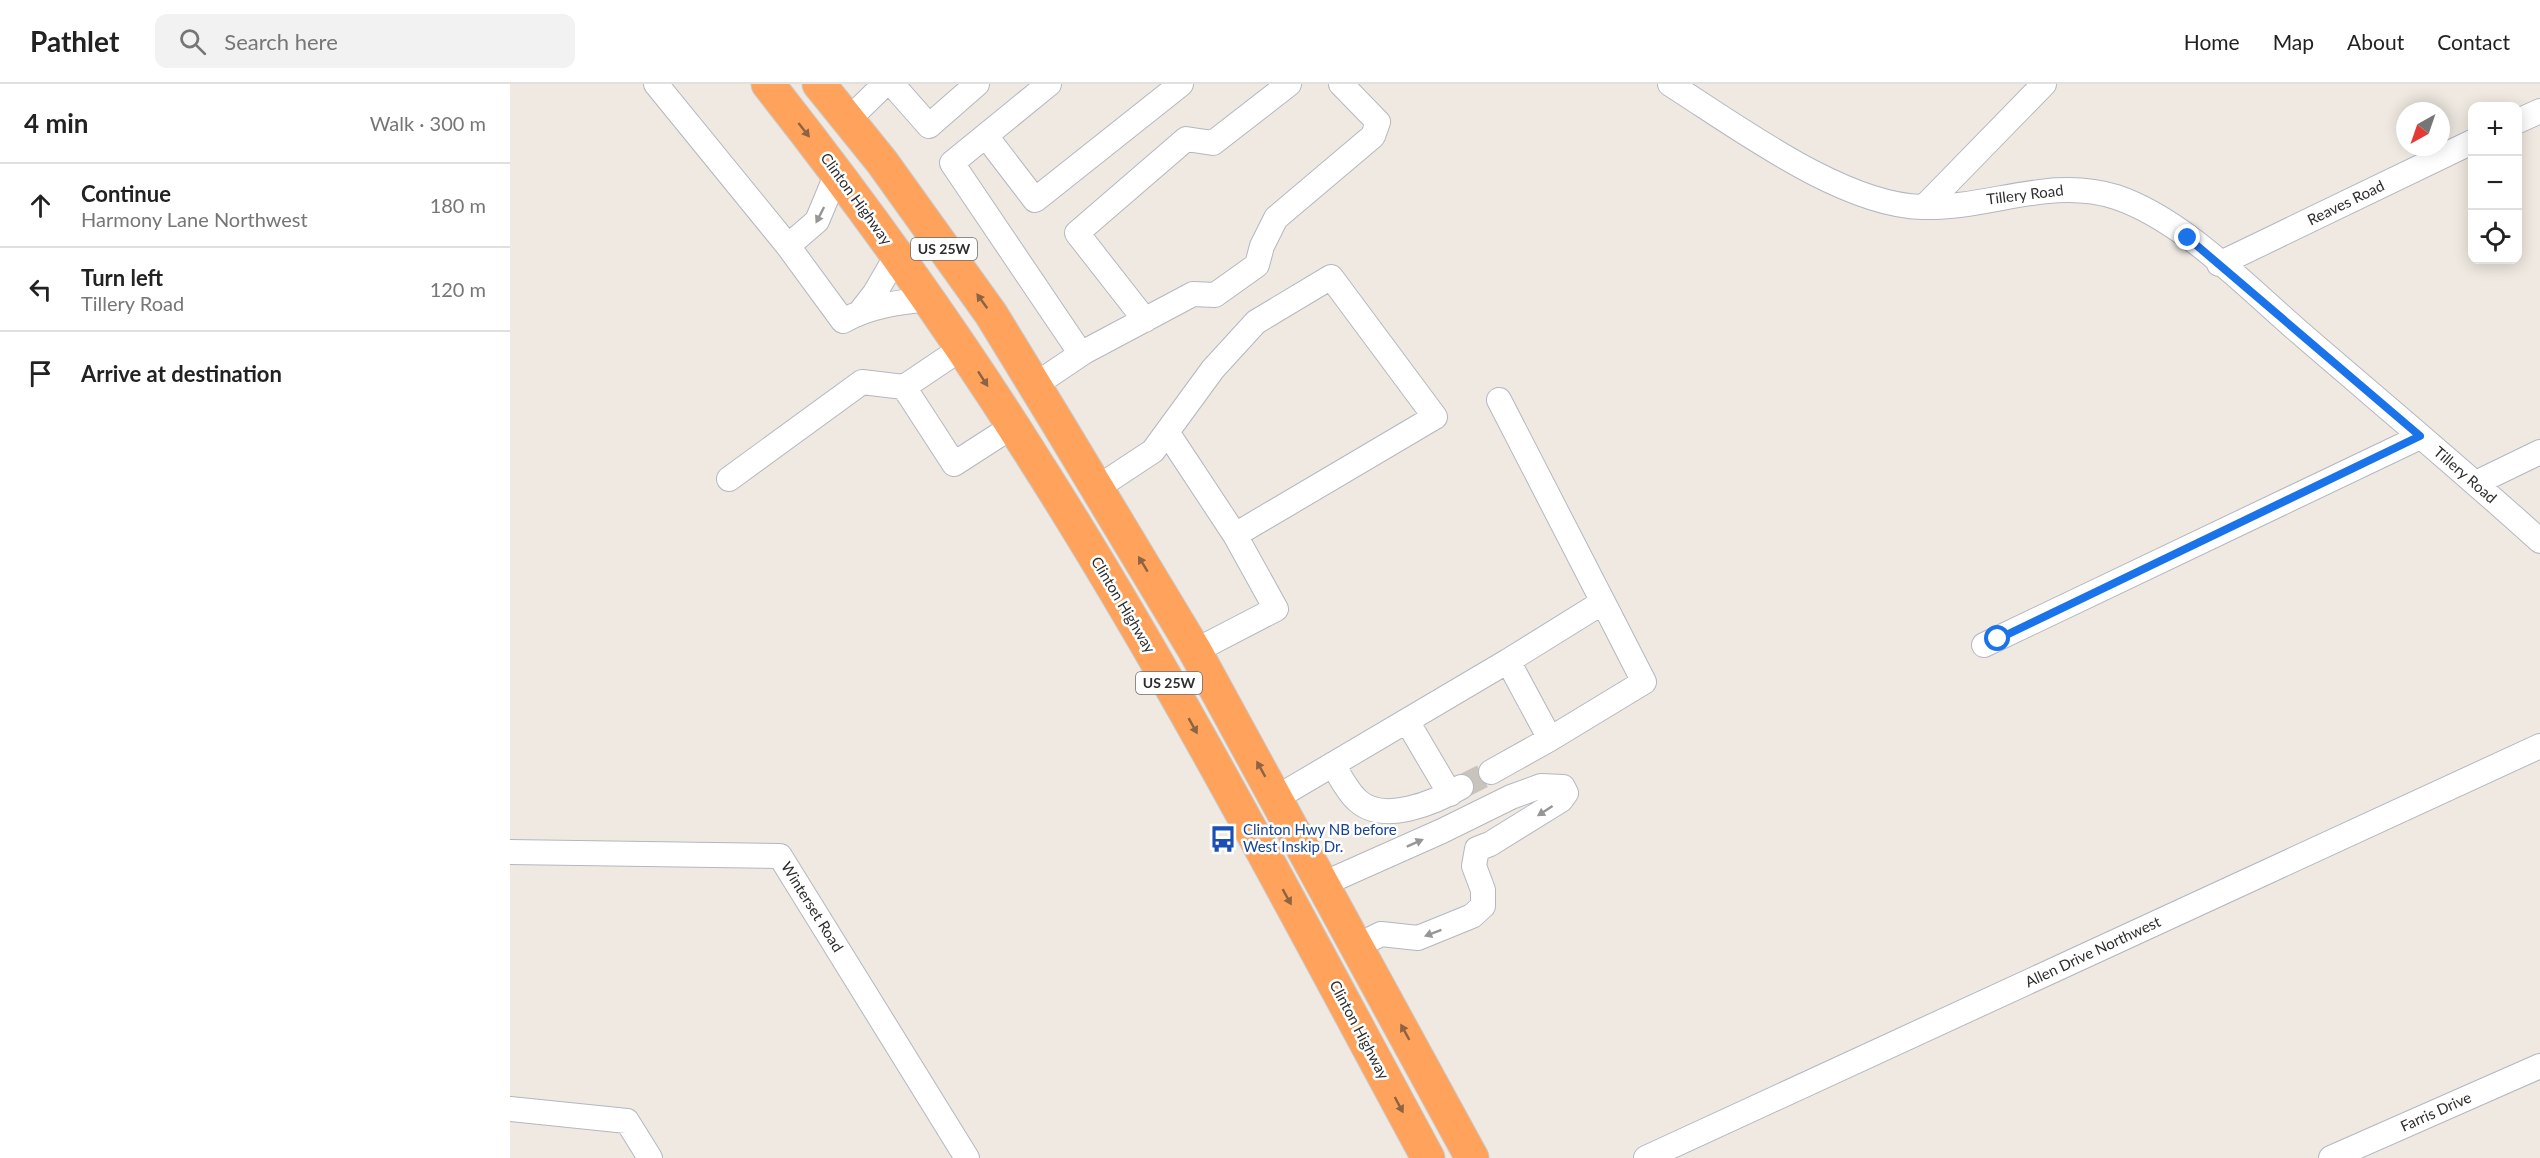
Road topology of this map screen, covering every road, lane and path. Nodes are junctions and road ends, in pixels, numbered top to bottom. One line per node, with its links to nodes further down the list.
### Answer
1 (656, 84): 22 (street)
2 (768, 84): 18 (highway, Clinton Highway / US 25W, one-way to 18)
3 (819, 84): 15 (highway, US 25W)
4 (885, 84): 15 (street)
5 (892, 84): 6 (street)
6 (977, 84)
7 (1049, 84): 16 (street)
8 (1181, 84): 16 (street)
9 (1289, 84): 27 (street)
10 (1341, 84): 27 (street)
11 (1670, 84): 20 (street, Tillery Road)
12 (2044, 84): 20 (street)
13 (2540, 111): 14 (street)
14 (2522, 119)
15 (848, 120): 19 (highway, US 25W)
16 (986, 136): 29 (street)
17 (2468, 144): 24 (street, Reaves Road)
18 (837, 172): 21 (highway, Clinton Highway / US 25W); 22 (street, one-way to 22)
19 (912, 204): 21 (highway); 30 (highway, US 25W, one-way to 19)
20 (1924, 207): 24 (street, Tillery Road)
21 (878, 228): 23 (highway, Clinton Highway / US 25W)
22 (788, 246): 26 (street)
23 (897, 255): 25 (highway, Clinton Highway / US 25W); 26 (street)
24 (2219, 264): 35 (street, Tillery Road)
25 (929, 299): 26 (street); 28 (highway, Clinton Highway / US 25W)
26 (861, 311)
27 (1144, 320): 29 (street)
28 (962, 348): 31 (street); 33 (highway, Clinton Highway / US 25W, one-way to 33)
29 (1081, 354): 30 (street)
30 (1035, 385): 39 (highway, US 25W)
31 (904, 387): 33 (street); 37 (street)
32 (1499, 400): 43 (street)
33 (1014, 426): 44 (highway, Clinton Highway / US 25W)
34 (1167, 432): 39 (street); 40 (street); 40 (street)
35 (2420, 436): 38 (street, Tillery Road); 45 (street)
36 (2540, 452): 38 (street)
37 (729, 479)
38 (2476, 483): 41 (street, Tillery Road)
39 (1098, 488): 42 (highway, US 25W, one-way to 39)
40 (1235, 534): 46 (street)
41 (2540, 541)
42 (1166, 601): 44 (highway); 46 (highway, US 25W)
43 (1603, 602): 47 (street); 49 (street)
44 (1132, 621): 57 (highway, Clinton Highway / US 25W, one-way to 57)
45 (1984, 645)
46 (1195, 651): 53 (highway, US 25W, one-way to 46)
47 (1508, 661): 48 (street); 49 (street)
48 (1407, 721): 51 (street); 51 (street)
49 (1550, 739): 52 (street)
50 (2540, 746): 64 (street, Allen Drive Northwest)
51 (1333, 765): 53 (street)
52 (1491, 771)
53 (1276, 798): 55 (highway, US 25W)
54 (510, 852): 61 (street, Winterset Road)
55 (1323, 884): 56 (highway, US 25W); 56 (street, one-way to 56)
56 (1357, 946): 57 (highway); 63 (highway, US 25W, one-way to 56)
57 (1322, 961): 62 (highway, Clinton Highway / US 25W, one-way to 62)
58 (2540, 1066): 65 (street, Farris Drive)
59 (510, 1109): 60 (street)
60 (650, 1158)
61 (967, 1158)
62 (1428, 1158)
63 (1472, 1158)
64 (1646, 1158)
65 (2331, 1158)

